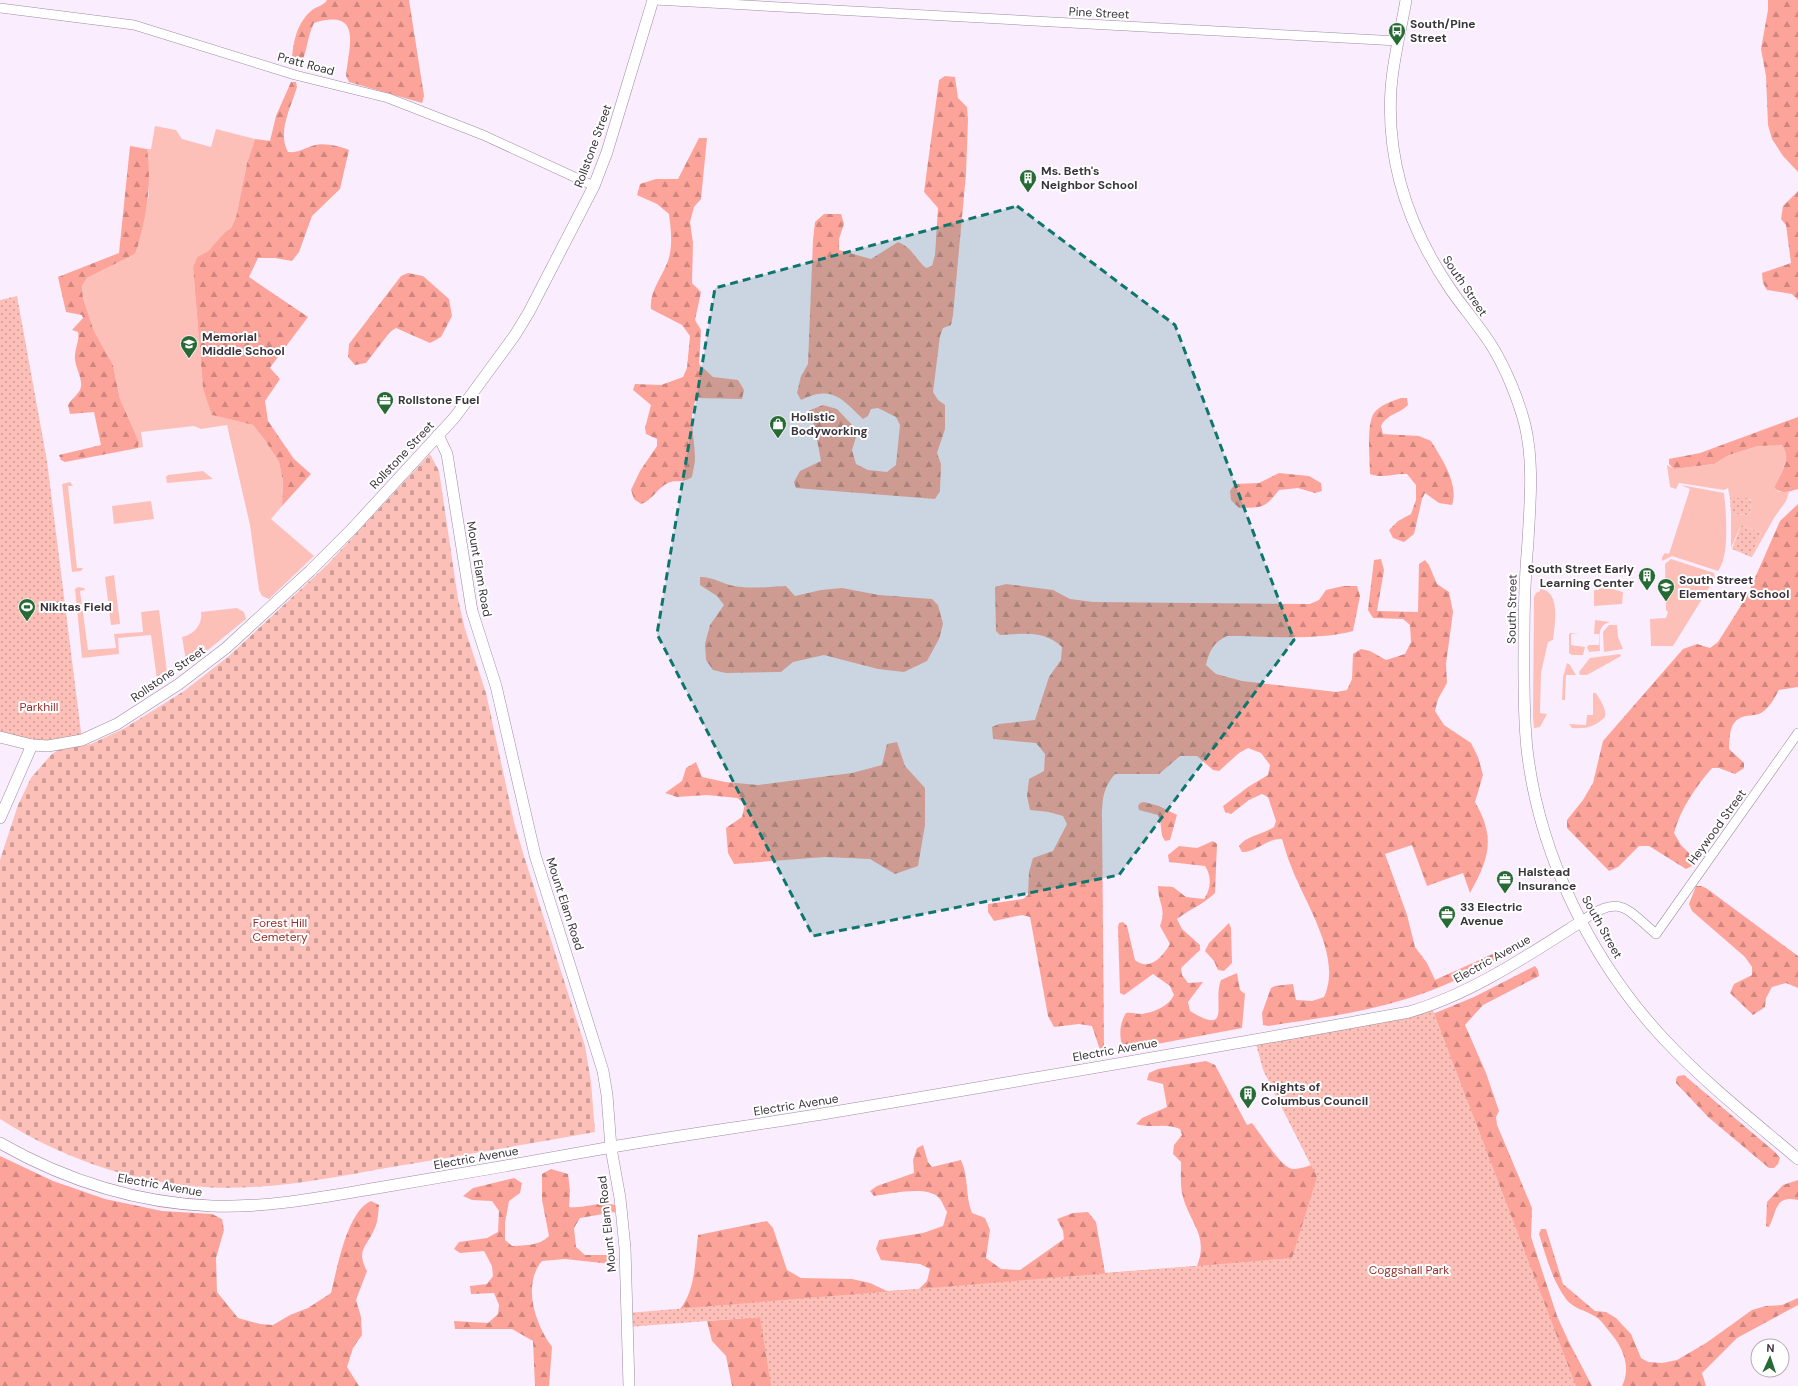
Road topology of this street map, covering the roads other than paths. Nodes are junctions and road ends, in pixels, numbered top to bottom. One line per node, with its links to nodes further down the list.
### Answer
1 (654, 0): 4 (street, Pine Street); 5 (main road, Rollstone Street)
2 (1406, 0): 4 (main road, South Street)
3 (0, 8): 5 (street, Pratt Road)
4 (1398, 41): 11 (main road, South Street)
5 (594, 186): 6 (main road, Rollstone Street)
6 (438, 435): 9 (main road, Rollstone Street); 13 (main road, Mount Elam Road)
7 (1798, 734): 11 (street, Heywood Street)
8 (0, 737): 9 (main road, Rollstone Street)
9 (32, 745): 10 (main road)
10 (0, 818)
11 (1582, 922): 13 (main road, Electric Avenue); 14 (main road, South Street)
12 (0, 1143): 13 (main road, Electric Avenue)
13 (611, 1148): 15 (main road, Mount Elam Road)
14 (1798, 1159)
15 (629, 1386)

